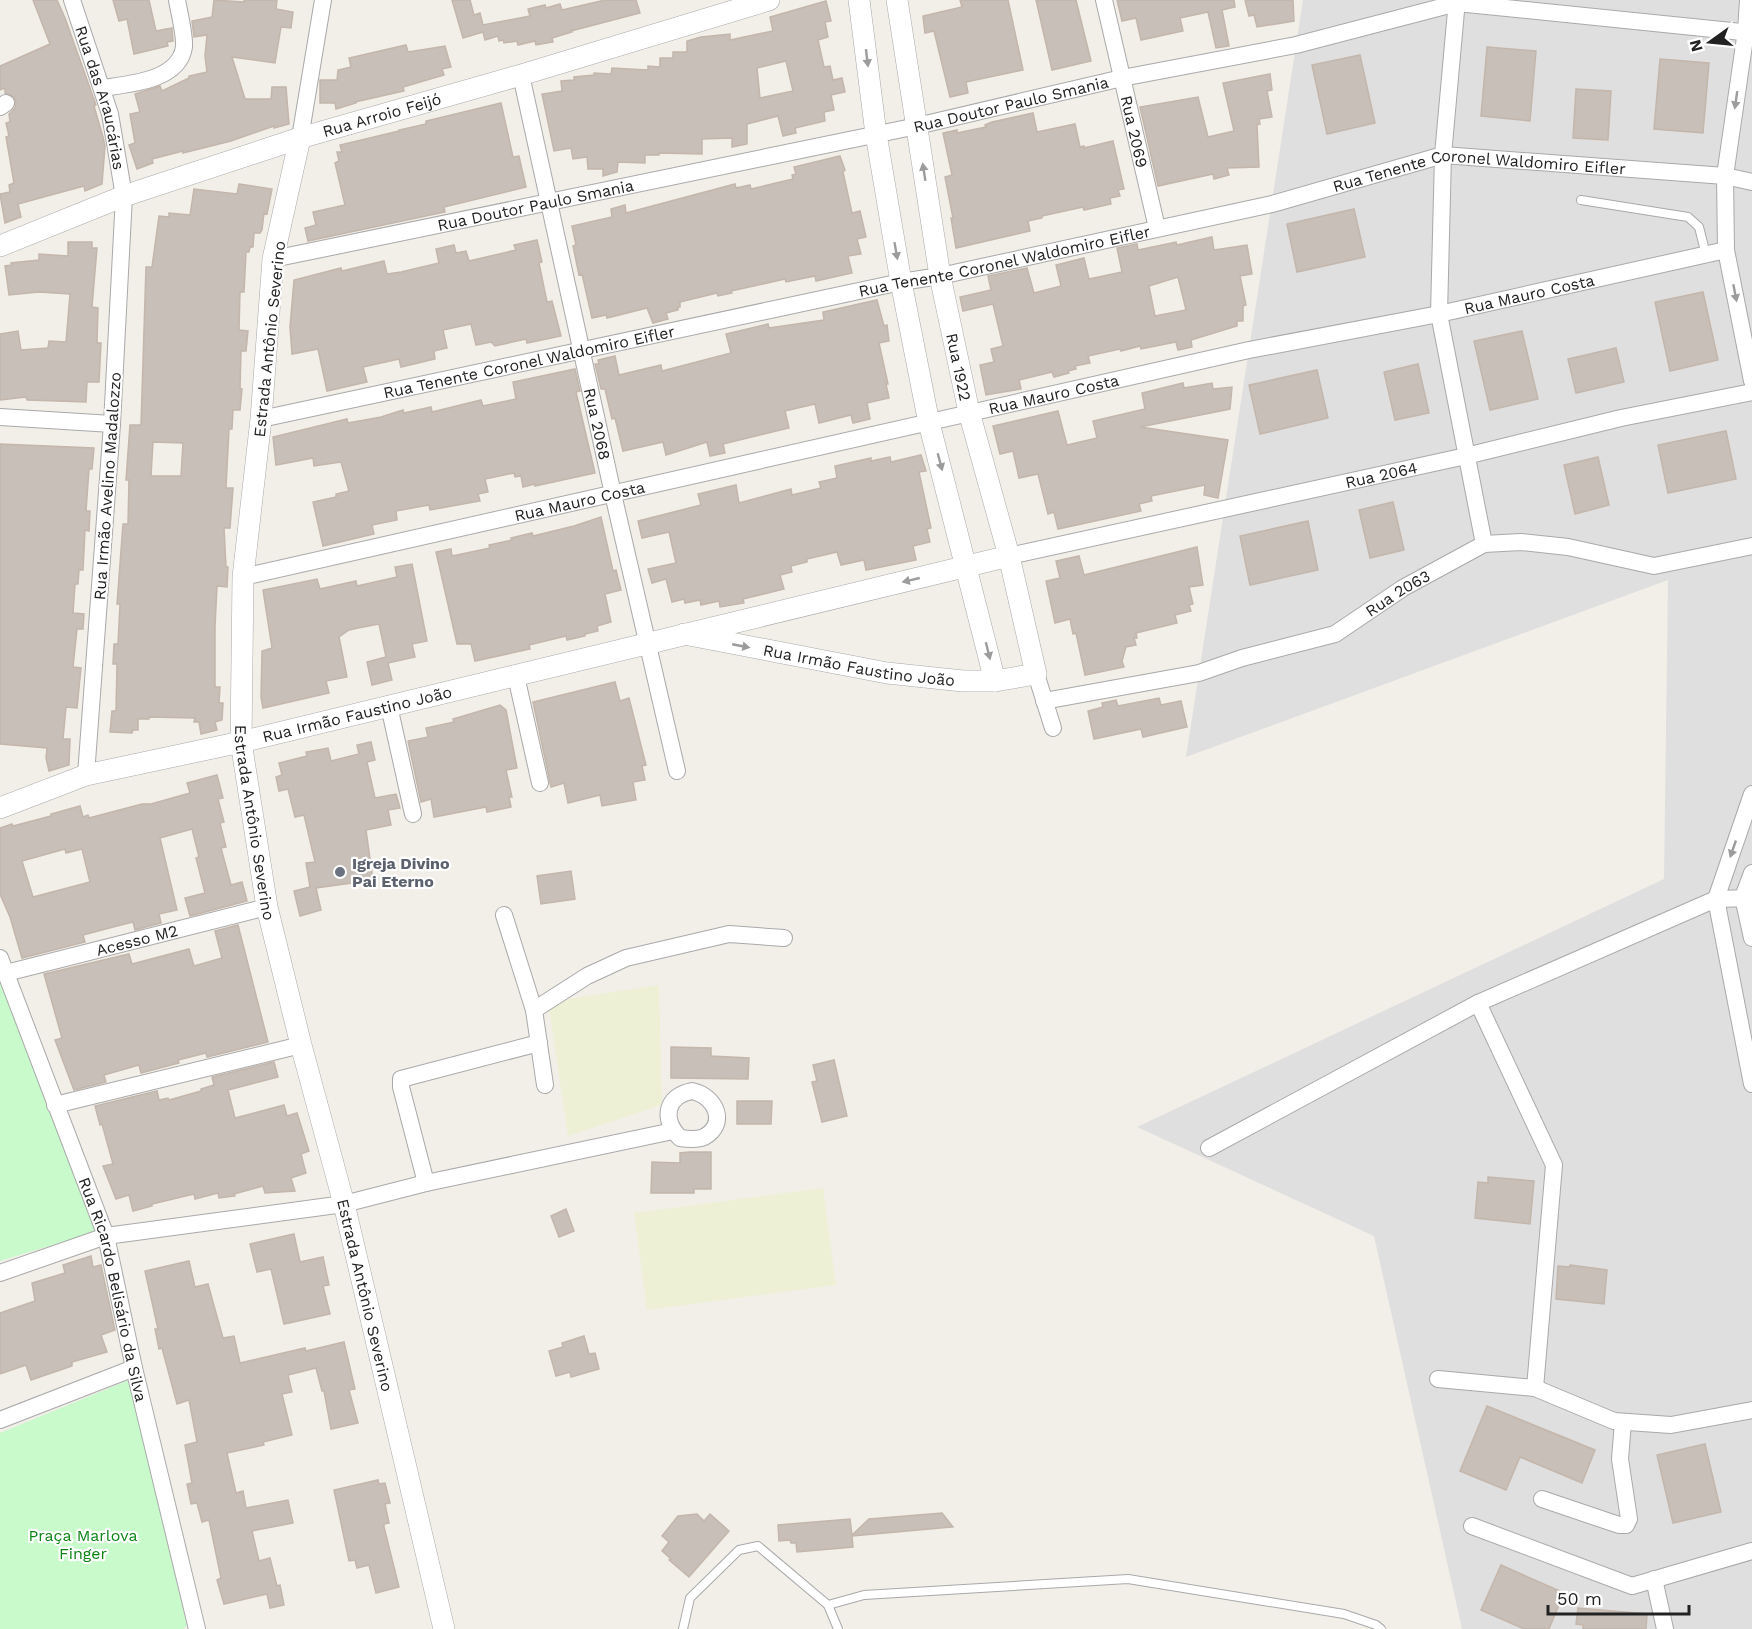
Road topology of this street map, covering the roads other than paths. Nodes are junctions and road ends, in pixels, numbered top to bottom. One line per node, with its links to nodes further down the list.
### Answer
1 (72, 0): 13 (street, Rua das Araucárias)
2 (177, 0): 13 (street)
3 (323, 0): 16 (street, Estrada Antônio Severino)
4 (770, 0): 11 (street, Rua Arroio Feijó)
5 (859, 0): 15 (street, one-way to 15)
6 (897, 0): 14 (street, Rua 1922)
7 (1104, 0): 12 (street, Rua 2069)
8 (1748, 0): 10 (street)
9 (1457, 2): 10 (street, Rua Doutor Paulo Smania); 12 (street, Rua Doutor Paulo Smania); 17 (street)
10 (1749, 32): 18 (street, one-way to 18)
11 (521, 75): 16 (street, Rua Arroio Feijó); 23 (street, Rua 2068)
12 (1122, 78): 14 (street, Rua Doutor Paulo Smania); 24 (street, Rua 2069)
13 (102, 88): 20 (street, Rua das Araucárias)
14 (917, 126): 15 (street, Rua Doutor Paulo Smania); 29 (street, Rua 1922, one-way to 14)
15 (876, 134): 23 (street, Rua Doutor Paulo Smania); 30 (street, one-way to 30)
16 (300, 138): 20 (street, Rua Arroio Feijó); 28 (street, Estrada Antônio Severino)
17 (1443, 155): 18 (street, Rua Tenente Coronel Waldomiro Eifler); 24 (street, Rua Tenente Coronel Waldomiro Eifler); 31 (street)
18 (1725, 176): 19 (street, Rua Tenente Coronel Waldomiro Eifler); 26 (street)
19 (1752, 182): 21 (street)
20 (124, 196): 25 (street, Rua Arroio Feijó); 39 (street, Rua Irmão Avelino Madalozzo)
21 (1752, 198)
22 (1581, 200): 27 (lane)
23 (548, 203): 28 (street, Rua Doutor Paulo Smania); 32 (street, Rua 2068)
24 (1157, 228): 29 (street, Rua Tenente Coronel Waldomiro Eifler)
25 (0, 246)
26 (1726, 250): 27 (street, Rua Mauro Costa); 33 (street, one-way to 33)
27 (1706, 255): 31 (street, Rua Mauro Costa)
28 (273, 259): 37 (street, Estrada Antônio Severino)
29 (939, 276): 30 (street, Rua Tenente Coronel Waldomiro Eifler); 35 (street, Rua 1922)
30 (902, 282): 32 (street, Rua Tenente Coronel Waldomiro Eifler); 38 (street)
31 (1439, 314): 35 (street, Rua Mauro Costa); 40 (street)
32 (582, 351): 37 (street, Rua Tenente Coronel Waldomiro Eifler); 41 (street, Rua 2068)
33 (1752, 381)
34 (1752, 392): 40 (street, Rua 2064)
35 (969, 412): 38 (street, Rua Mauro Costa); 44 (street, Rua 1922)
36 (0, 417): 39 (street)
37 (261, 419): 46 (street, Estrada Antônio Severino)
38 (929, 423): 41 (street, Rua Mauro Costa); 45 (street, one-way to 45)
39 (112, 424): 57 (street, Rua Irmão Avelino Madalozzo)
40 (1466, 456): 42 (street); 44 (street, Rua 2064)
41 (613, 494): 46 (street, Rua Mauro Costa); 48 (street, Rua 2068)
42 (1484, 544): 43 (street, Rua 2063); 52 (street, Rua 2063)
43 (1752, 546)
44 (1009, 556): 45 (street, Rua Irmão Faustino João); 49 (street, Rua 1922)
45 (967, 567): 47 (street, Rua Irmão Faustino João, one-way to 47); 51 (street, one-way to 51)
46 (243, 577): 55 (street, Estrada Antônio Severino)
47 (684, 634): 48 (street, Rua Irmão Faustino João); 51 (street, Rua Irmão Faustino João, one-way to 51)
48 (647, 644): 50 (street, Rua Irmão Faustino João); 56 (street, Rua 2068)
49 (1036, 674): 51 (street, Rua Irmão Faustino João); 52 (street, Rua 1922)
50 (516, 676): 53 (street, Rua Irmão Faustino João); 58 (street)
51 (995, 681)
52 (1044, 701): 54 (street, Rua 1922)
53 (389, 706): 55 (street, Rua Irmão Faustino João); 61 (street)
54 (1053, 728)
55 (241, 742): 57 (street, Rua Irmão Faustino João); 65 (street, Estrada Antônio Severino)
56 (677, 771)
57 (86, 775): 60 (street, Rua Irmão Faustino João)
58 (540, 783)
59 (1752, 794): 64 (street, one-way to 64)
60 (0, 808)
61 (413, 814)
62 (1752, 873): 63 (street)
63 (1748, 897): 64 (street); 68 (street)
64 (1716, 899): 70 (street); 74 (street)
65 (267, 907): 69 (street, Acesso M2); 73 (street, Estrada Antônio Severino)
66 (504, 915): 71 (street)
67 (784, 938): 71 (street)
68 (1752, 938)
69 (3, 965): 76 (street, Rua Ricardo Belisário da Silva)
70 (1478, 1003): 78 (street); 85 (street)
71 (534, 1010): 72 (street)
72 (539, 1043): 75 (street); 79 (street)
73 (301, 1045): 76 (street); 80 (street, Estrada Antônio Severino)
74 (1752, 1084)
75 (545, 1085)
76 (55, 1105): 81 (street, Rua Ricardo Belisário da Silva)
77 (673, 1131): 79 (street)
78 (1209, 1148)
79 (426, 1184): 80 (street)
80 (344, 1204): 81 (street); 95 (street, Estrada Antônio Severino)
81 (106, 1236): 82 (street); 83 (street, Rua Ricardo Belisário da Silva)
82 (0, 1273)
83 (134, 1368): 87 (street); 94 (street, Rua Ricardo Belisário da Silva)
84 (1438, 1379): 85 (street)
85 (1535, 1388): 88 (street)
86 (1752, 1410): 88 (street)
87 (0, 1420)
88 (1623, 1422): 89 (street)
89 (1542, 1499)
90 (1472, 1526): 92 (street)
91 (1752, 1551): 92 (street)
92 (1654, 1579): 99 (street)
93 (828, 1605): 96 (lane); 97 (lane); 98 (lane)
94 (197, 1629)
95 (444, 1629)
96 (683, 1629)
97 (838, 1629)
98 (1381, 1629)
99 (1665, 1629)

